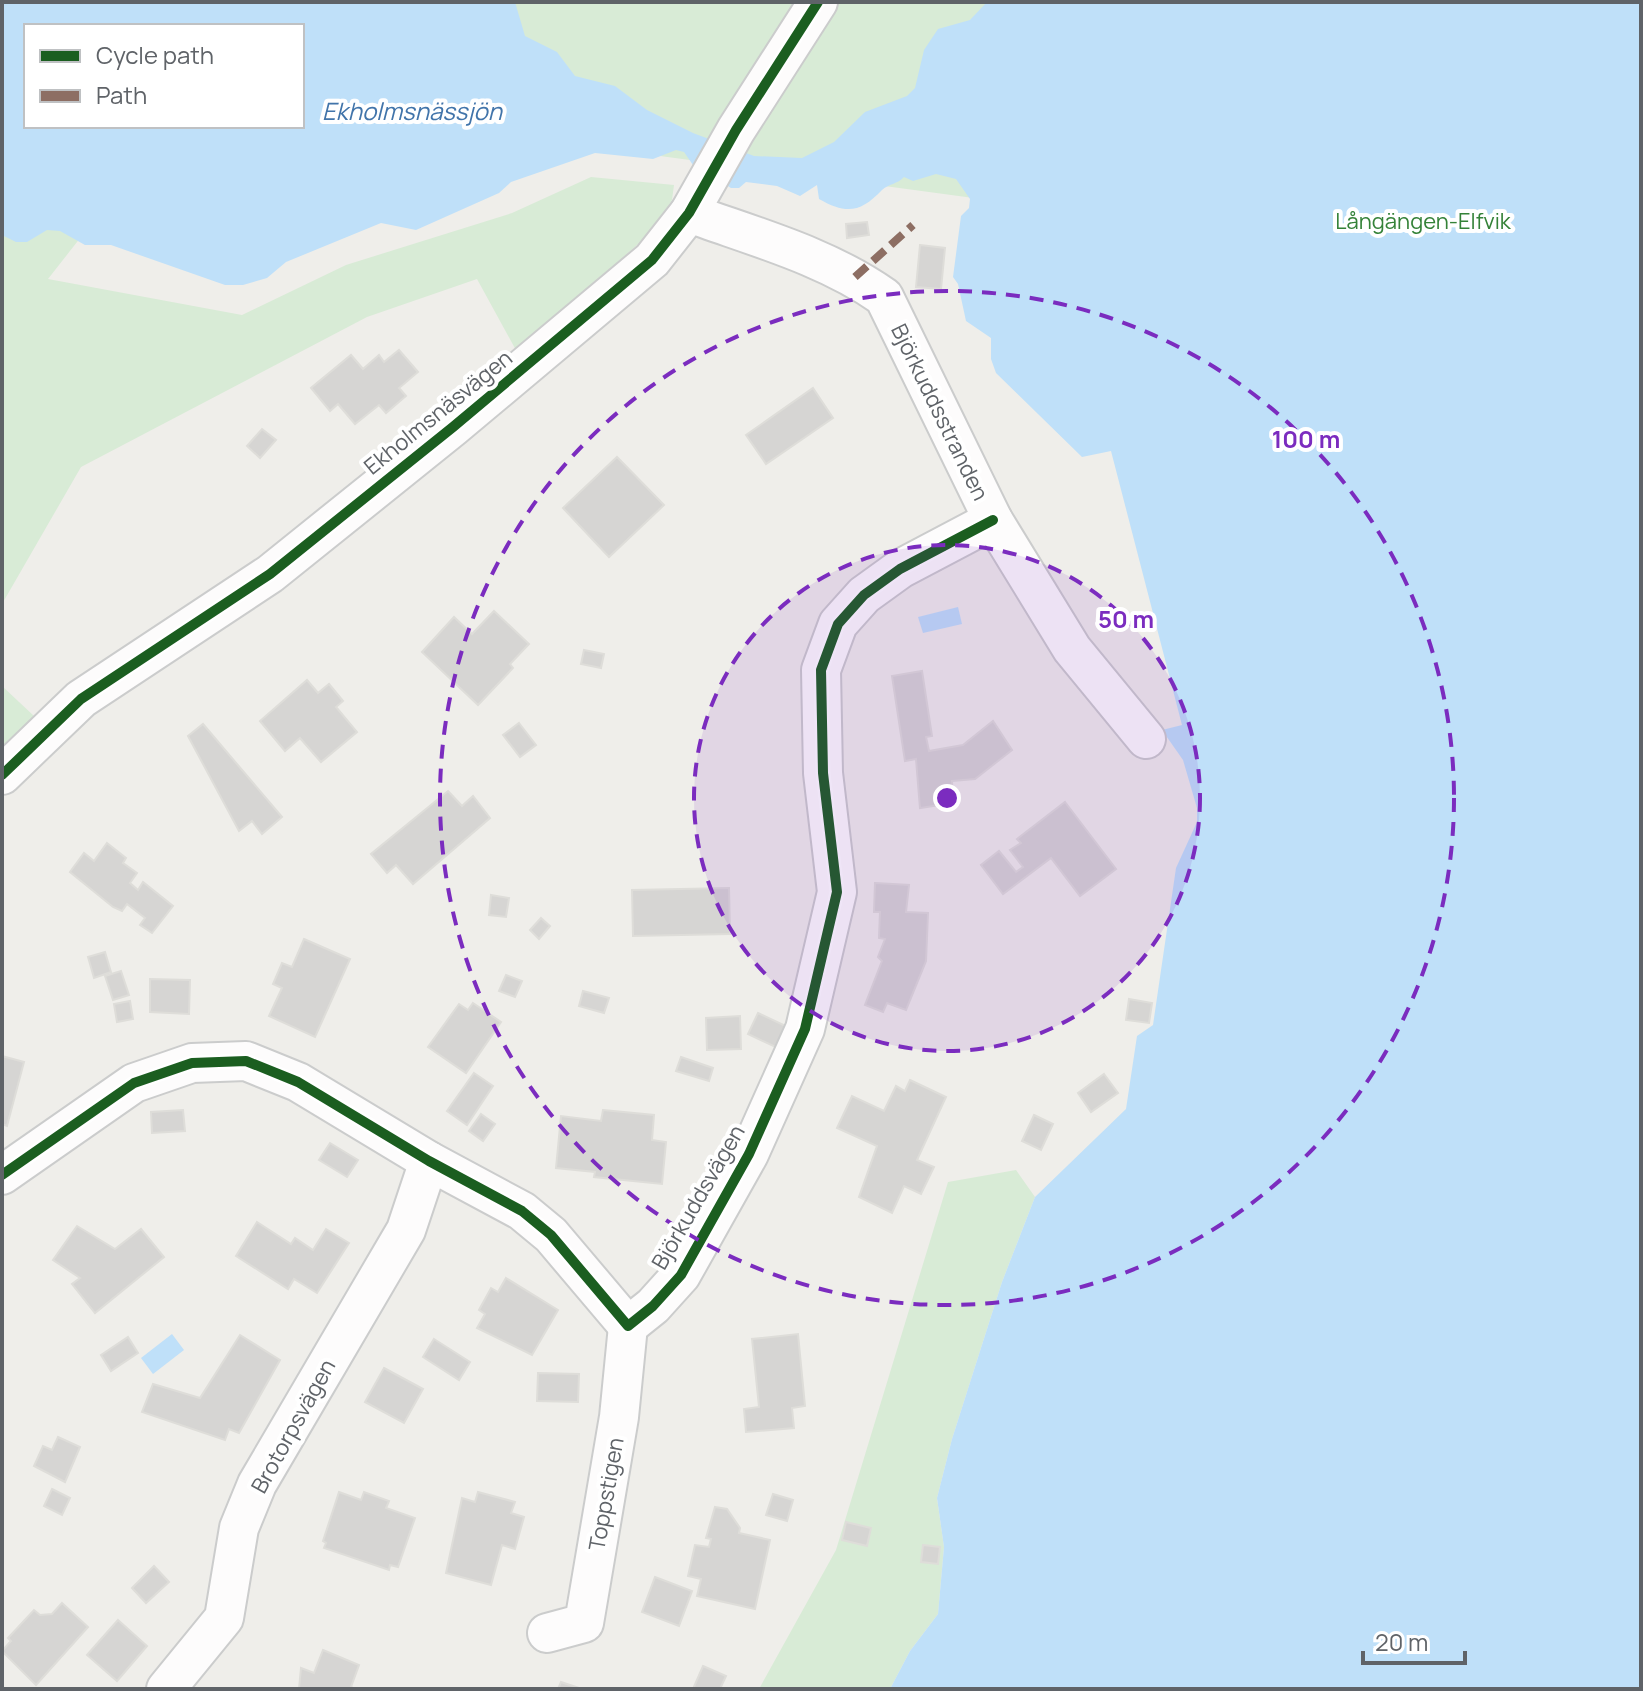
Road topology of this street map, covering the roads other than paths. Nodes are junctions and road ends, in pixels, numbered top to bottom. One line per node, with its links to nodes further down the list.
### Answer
1 (818, 2): 2 (street, Ekholmsnäsvägen)
2 (689, 213): 3 (street, Björkuddsstranden); 5 (street, Ekholmsnäsvägen)
3 (993, 520): 4 (street, Björkuddsstranden); 8 (street, Björkuddsvägen)
4 (1146, 739)
5 (2, 775)
6 (429, 1161): 7 (street); 8 (street); 10 (street, Brotorpsvägen)
7 (2, 1175)
8 (628, 1326): 9 (street, Toppstigen)
9 (547, 1633)
10 (166, 1689)

